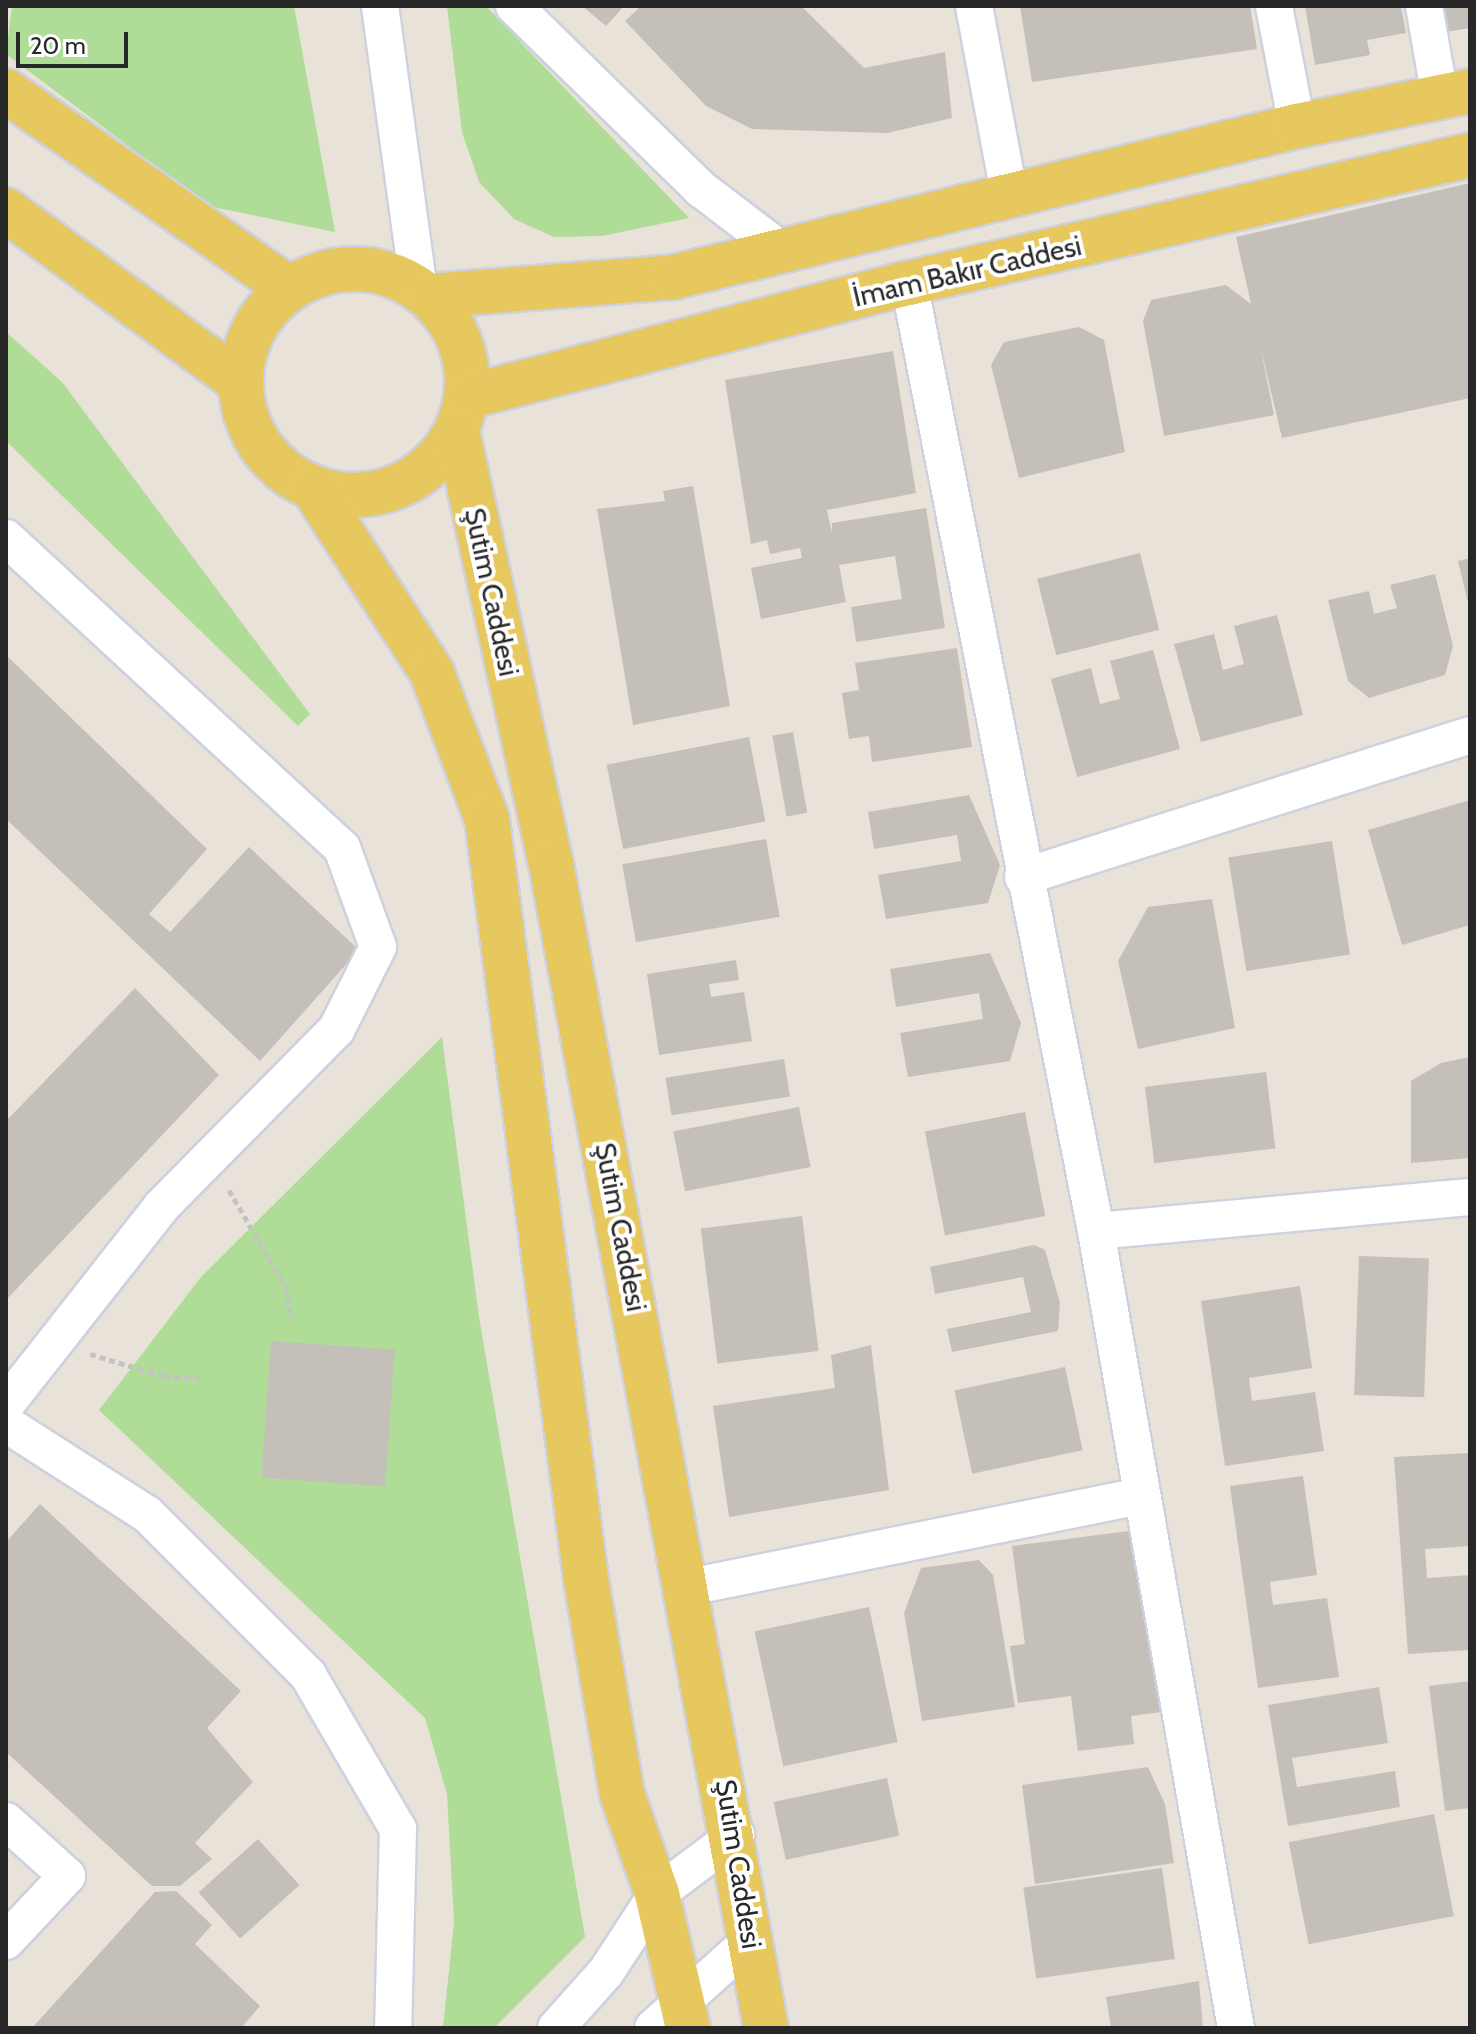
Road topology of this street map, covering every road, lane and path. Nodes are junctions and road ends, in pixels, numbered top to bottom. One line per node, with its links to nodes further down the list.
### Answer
1 (380, 6): 15 (street)
2 (514, 6): 12 (street)
3 (974, 6): 10 (street)
4 (1274, 6): 8 (street)
5 (1424, 6): 7 (street)
6 (6, 91): 14 (main road)
7 (1455, 94): 8 (main road)
8 (1297, 126): 10 (main road)
9 (1470, 155): 13 (main road, İmam Bakır Caddesi)
10 (1009, 193): 12 (main road)
11 (6, 210): 16 (main road)
12 (781, 250): 15 (main road)
13 (909, 283): 17 (main road, İmam Bakır Caddesi); 21 (street)
14 (288, 288): 15 (main road); 16 (main road)
15 (424, 292): 17 (main road)
16 (240, 382): 18 (main road)
17 (462, 414): 18 (main road); 31 (main road, Şutim Caddesi)
18 (313, 488): 34 (main road)
19 (6, 538): 22 (street)
20 (1470, 735): 21 (street)
21 (1023, 877): 24 (street)
22 (210, 1158): 25 (path); 26 (street)
23 (1470, 1197): 24 (street)
24 (1096, 1231): 30 (street)
25 (291, 1319)
26 (55, 1343): 27 (path); 28 (street)
27 (204, 1379)
28 (6, 1404)
29 (6, 1424): 38 (street)
30 (1142, 1496): 31 (street); 41 (street)
31 (689, 1587): 33 (main road, Şutim Caddesi)
32 (6, 1821): 36 (street)
33 (736, 1835): 34 (street); 35 (main road, Şutim Caddesi)
34 (657, 1894): 37 (main road); 39 (street)
35 (751, 1940): 37 (street); 40 (main road, Şutim Caddesi)
36 (6, 1941)
37 (674, 2018)
38 (393, 2028)
39 (556, 2028)
40 (766, 2028)
41 (1236, 2028)

